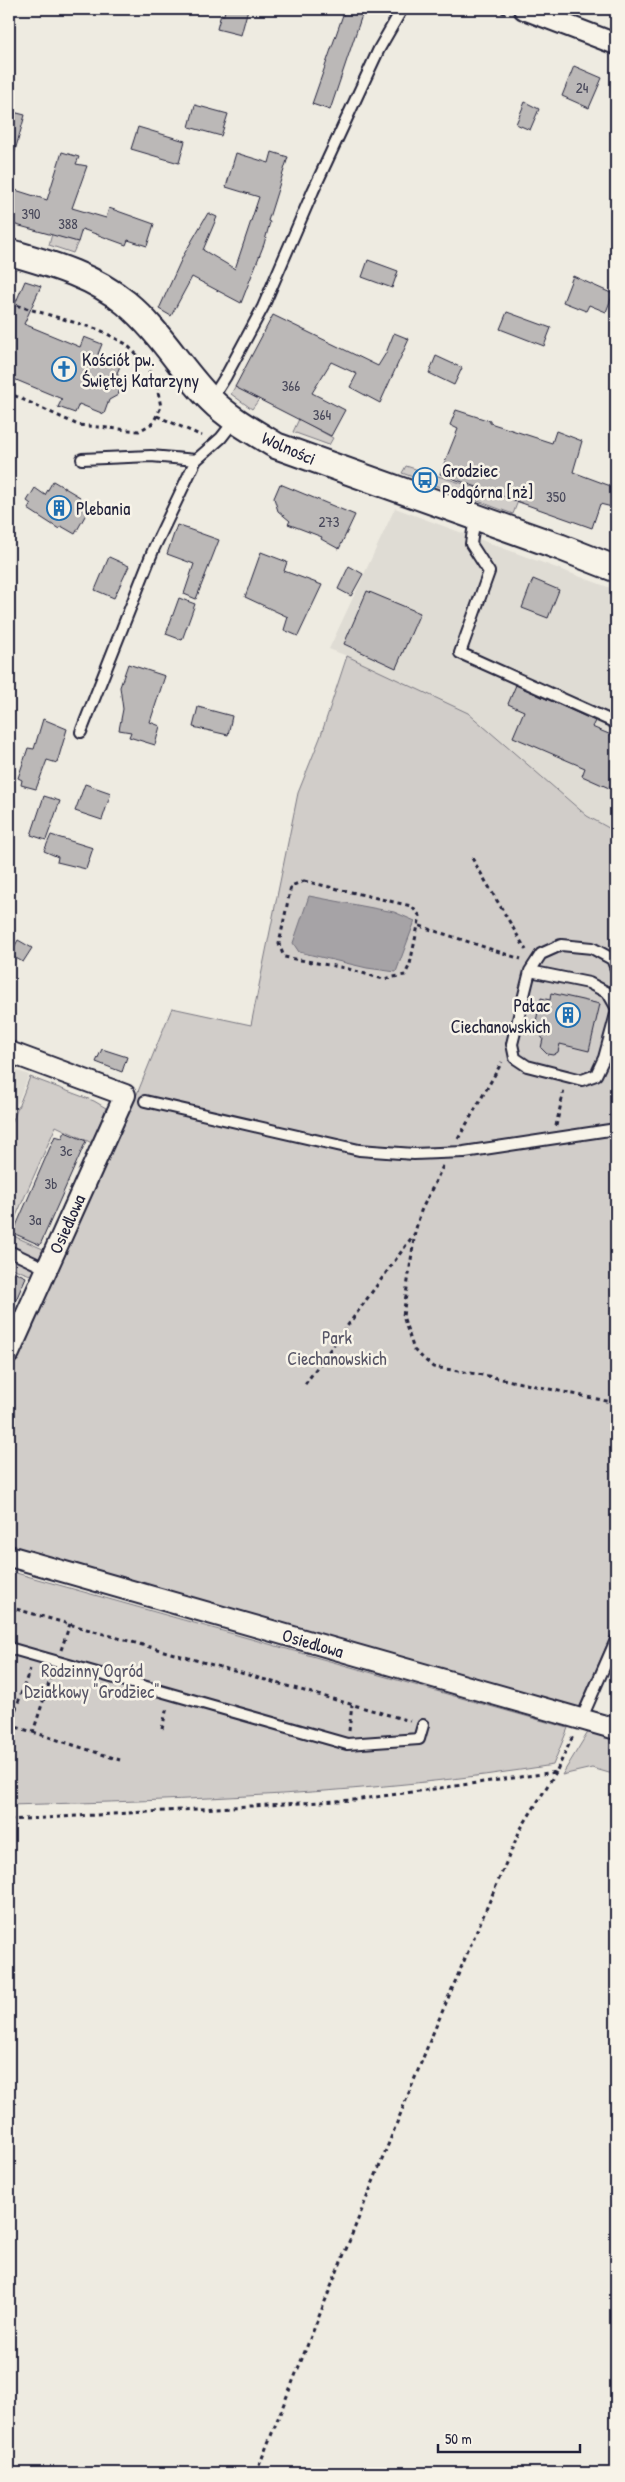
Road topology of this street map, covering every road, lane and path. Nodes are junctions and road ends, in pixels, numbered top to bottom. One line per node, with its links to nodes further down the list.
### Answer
1 (402, 9): 7 (lane)
2 (524, 9): 3 (street)
3 (616, 44)
4 (9, 252): 7 (street, Wolności)
5 (9, 303): 8 (path)
6 (9, 393): 8 (path)
7 (211, 400): 9 (street, Wolności)
8 (157, 416): 10 (path)
9 (235, 420): 12 (lane); 13 (street, Wolności)
10 (209, 430)
11 (82, 459): 12 (lane)
12 (196, 460): 16 (lane)
13 (475, 516): 14 (street, Wolności); 15 (lane)
14 (616, 569)
15 (616, 723)
16 (81, 732)
17 (472, 858): 19 (path)
18 (420, 926): 18 (path); 19 (path)
19 (533, 968): 20 (lane); 21 (lane); 23 (lane)
20 (616, 969)
21 (616, 1007)
22 (616, 1014): 25 (lane)
23 (512, 1044): 25 (lane); 29 (path)
24 (9, 1052): 32 (street, Osiedlowa)
25 (567, 1076): 28 (path)
26 (144, 1101): 29 (lane)
27 (616, 1129): 28 (lane)
28 (553, 1138): 29 (lane)
29 (450, 1152): 30 (path)
30 (415, 1232): 34 (path); 35 (path)
31 (9, 1251): 32 (lane)
32 (47, 1269): 33 (street, Osiedlowa)
33 (9, 1353)
34 (305, 1384)
35 (616, 1403)
36 (9, 1556): 45 (street, Osiedlowa)
37 (9, 1607): 38 (path)
38 (70, 1624): 42 (path); 44 (path)
39 (616, 1640): 45 (lane)
40 (9, 1648): 41 (lane)
41 (35, 1656): 42 (lane); 46 (path)
42 (56, 1663): 43 (lane); 50 (path)
43 (170, 1694): 48 (path); 51 (lane)
44 (352, 1705): 47 (path); 51 (path)
45 (581, 1720): 49 (street, Osiedlowa); 53 (path)
46 (9, 1725): 50 (path)
47 (423, 1725): 51 (lane)
48 (162, 1729)
49 (616, 1729)
50 (33, 1732): 52 (path)
51 (347, 1744)
52 (120, 1760)
53 (556, 1772): 54 (path); 55 (path)
54 (9, 1820)
55 (256, 2473)

